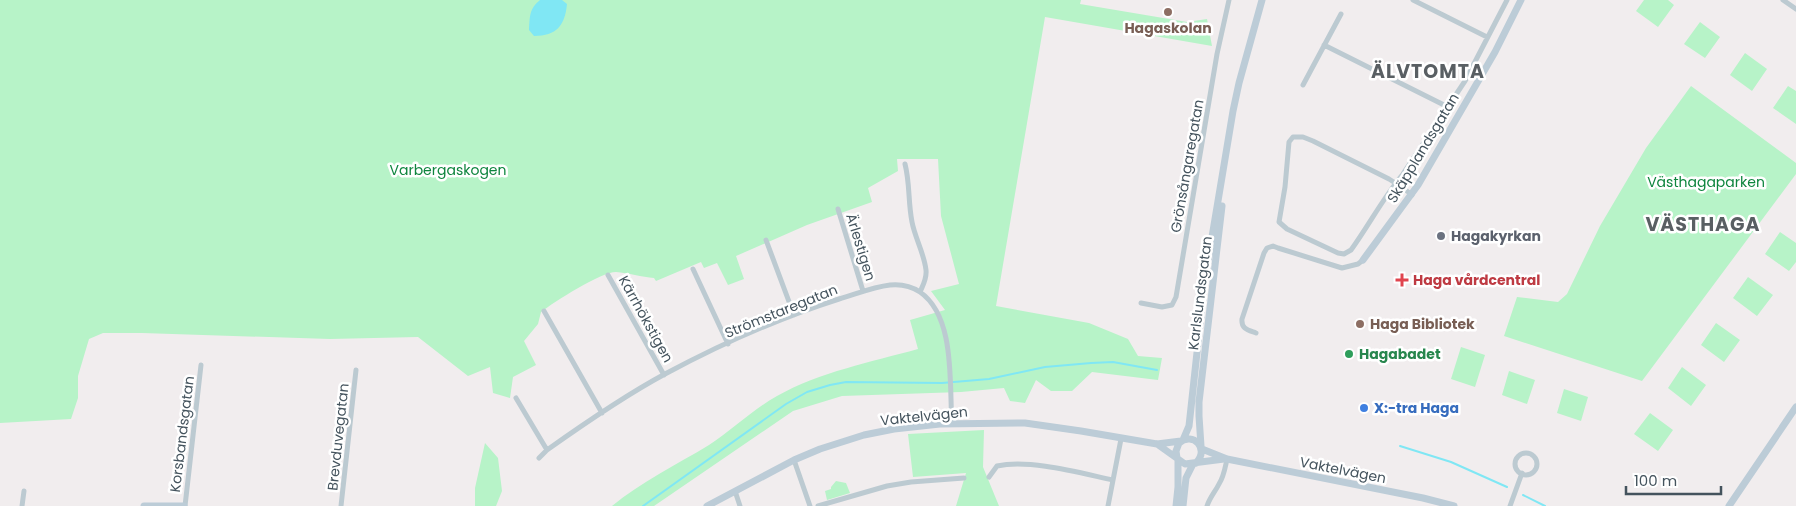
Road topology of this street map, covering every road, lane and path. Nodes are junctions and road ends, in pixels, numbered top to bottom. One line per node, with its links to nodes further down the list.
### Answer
1 (1229, 0): 26 (street, Grönsångaregatan)
2 (1262, 0): 10 (street, Karlslundsgatan)
3 (1267, 0): 10 (street, Karlslundsgatan)
4 (1413, 0): 11 (street)
5 (1506, 0): 11 (street)
6 (1521, 0): 18 (street, Skäpplandsgatan)
7 (1783, 0): 8 (street)
8 (1796, 9)
9 (1341, 14): 12 (street)
10 (1256, 23): 15 (street, Karlslundsgatan)
11 (1487, 37): 14 (street)
12 (1324, 45): 13 (street); 14 (street)
13 (1303, 85)
14 (1448, 107): 17 (street)
15 (1228, 142): 39 (street, Karlslundsgatan); 41 (street, Karlslundsgatan)
16 (904, 164): 25 (street)
17 (1396, 182): 17 (street); 18 (street)
18 (1412, 195): 21 (street, Skäpplandsgatan)
19 (838, 209): 24 (street, Ärlestigen)
20 (766, 240): 28 (street)
21 (1363, 260): 29 (street, Skäpplandsgatan)
22 (693, 269): 30 (street)
23 (608, 275): 33 (street, Kärrhökstigen)
24 (863, 291): 25 (street, Strömstaregatan); 28 (street, Strömstaregatan)
25 (920, 292): 37 (street)
26 (1141, 303)
27 (544, 311): 36 (street)
28 (794, 315): 30 (street, Strömstaregatan)
29 (1256, 333)
30 (728, 344): 33 (street, Strömstaregatan)
31 (201, 365): 56 (street, Korsbandsgatan)
32 (356, 370): 57 (street, Brevduvegatan)
33 (664, 375): 36 (street, Strömstaregatan)
34 (516, 398): 42 (street)
35 (1796, 407): 68 (street)
36 (602, 413): 42 (street, Strömstaregatan)
37 (952, 424): 38 (street, Vaktelvägen); 46 (street, Vaktelvägen)
38 (1121, 438): 40 (street, Vaktelvägen); 51 (street)
39 (1182, 440): 40 (street, Vaktelvägen); 41 (street); 44 (street)
40 (1157, 444): 44 (street, Vaktelvägen)
41 (1201, 448): 45 (street, Vaktelvägen); 47 (street)
42 (547, 450): 43 (street, Strömstaregatan)
43 (539, 458)
44 (1178, 459): 47 (street); 63 (street)
45 (1227, 459): 47 (street, Vaktelvägen); 65 (street); 66 (street, Vaktelvägen)
46 (794, 460): 53 (street, Vaktelvägen); 60 (street)
47 (1194, 464): 64 (street)
48 (1522, 473): 48 (street); 67 (street)
49 (990, 477): 51 (street)
50 (964, 478): 61 (street)
51 (1113, 480): 62 (street)
52 (24, 491): 54 (street)
53 (735, 491): 58 (street, Vaktelvägen); 59 (street)
54 (22, 506)
55 (144, 506): 56 (street)
56 (185, 506)
57 (341, 506)
58 (707, 506)
59 (740, 506)
60 (810, 506)
61 (818, 506)
62 (1108, 506)
63 (1176, 506)
64 (1183, 506)
65 (1207, 506)
66 (1454, 506)
67 (1510, 506)
68 (1729, 506)

